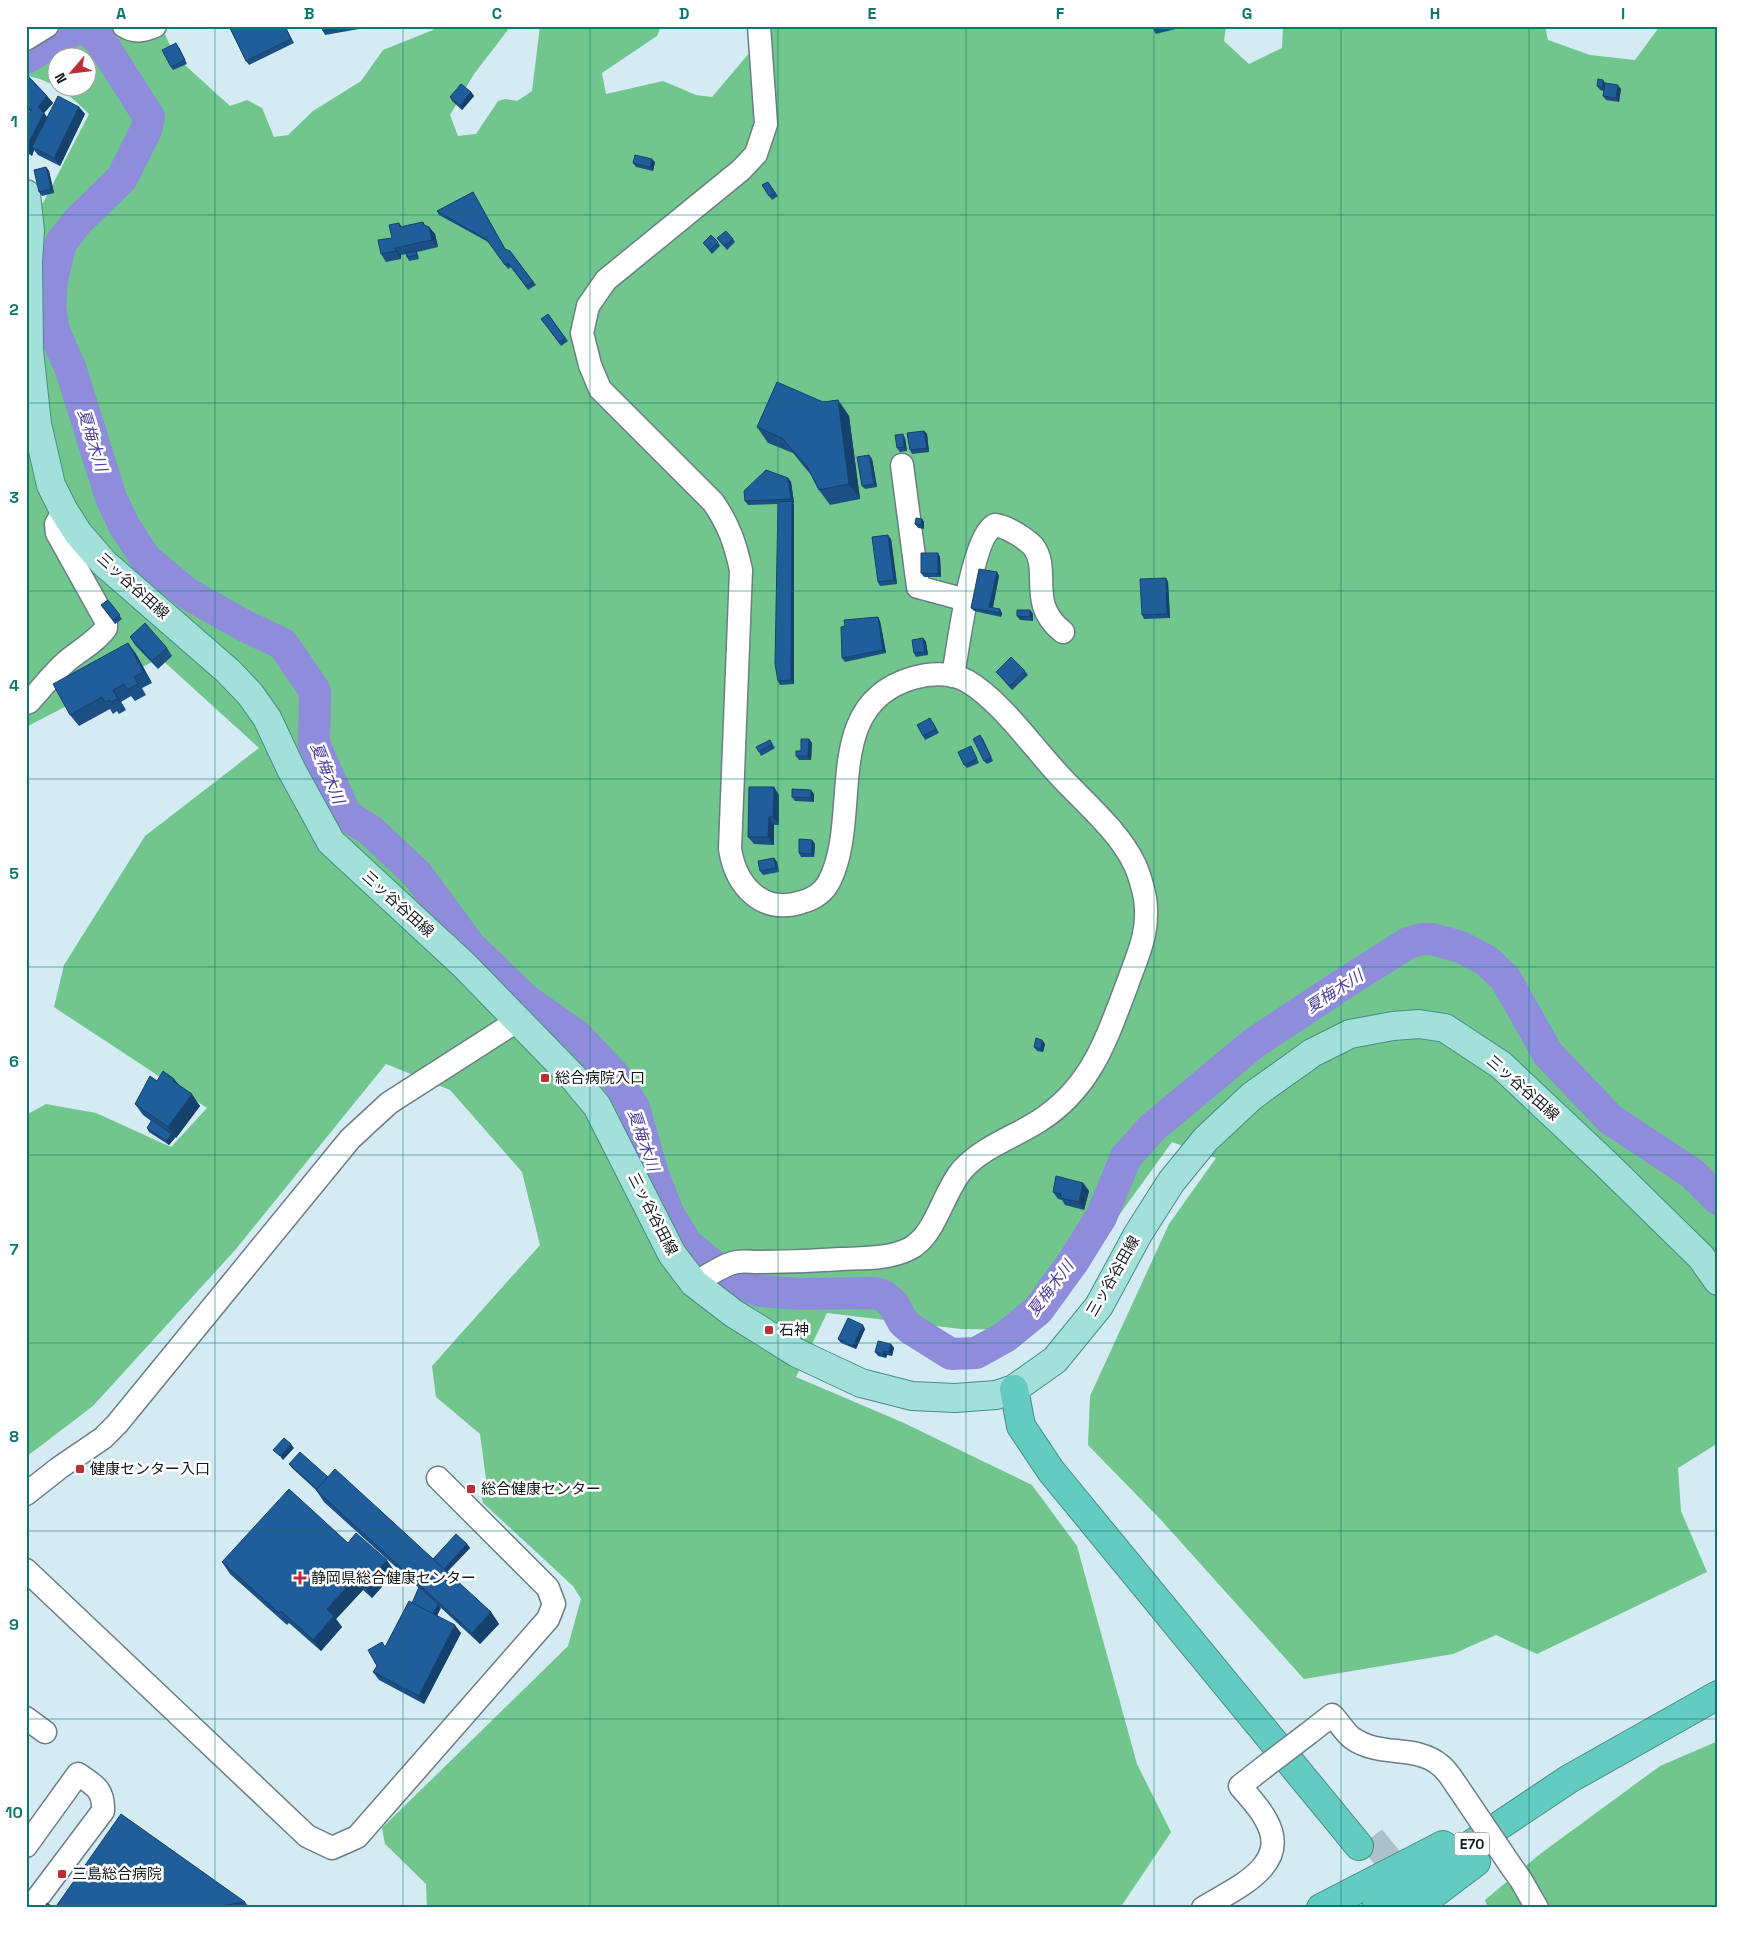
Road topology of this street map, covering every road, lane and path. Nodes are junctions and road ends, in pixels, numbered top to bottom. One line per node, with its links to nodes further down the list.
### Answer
1 (47, 26): 5 (street)
2 (124, 26): 3 (street)
3 (155, 26)
4 (759, 26): 12 (street)
5 (26, 38)
6 (26, 194): 7 (main road, 三ッ谷谷田線)
7 (32, 425): 9 (main road, 三ッ谷谷田線)
8 (902, 465): 10 (street)
9 (64, 511): 13 (street); 14 (main road, 三ッ谷谷田線)
10 (966, 600): 11 (street); 12 (street)
11 (1063, 632)
12 (953, 676): 16 (street)
13 (26, 703)
14 (517, 1021): 16 (main road, 三ッ谷谷田線); 19 (street)
15 (1718, 1281): 17 (main road, 三ッ谷谷田線)
16 (697, 1282): 17 (main road, 三ッ谷谷田線)
17 (1014, 1389): 25 (highway)
18 (438, 1478): 20 (street)
19 (26, 1494)
20 (26, 1570)
21 (1708, 1700): 24 (highway, E70); 31 (highway)
22 (26, 1718): 23 (street)
23 (45, 1732)
24 (1569, 1779): 29 (highway); 30 (highway, E70)
25 (1365, 1842)
26 (26, 1846): 27 (street)
27 (30, 1908)
28 (1203, 1908): 32 (street, bridge)
29 (1321, 1908)
30 (1376, 1908)
31 (1415, 1908)
32 (1537, 1908)

